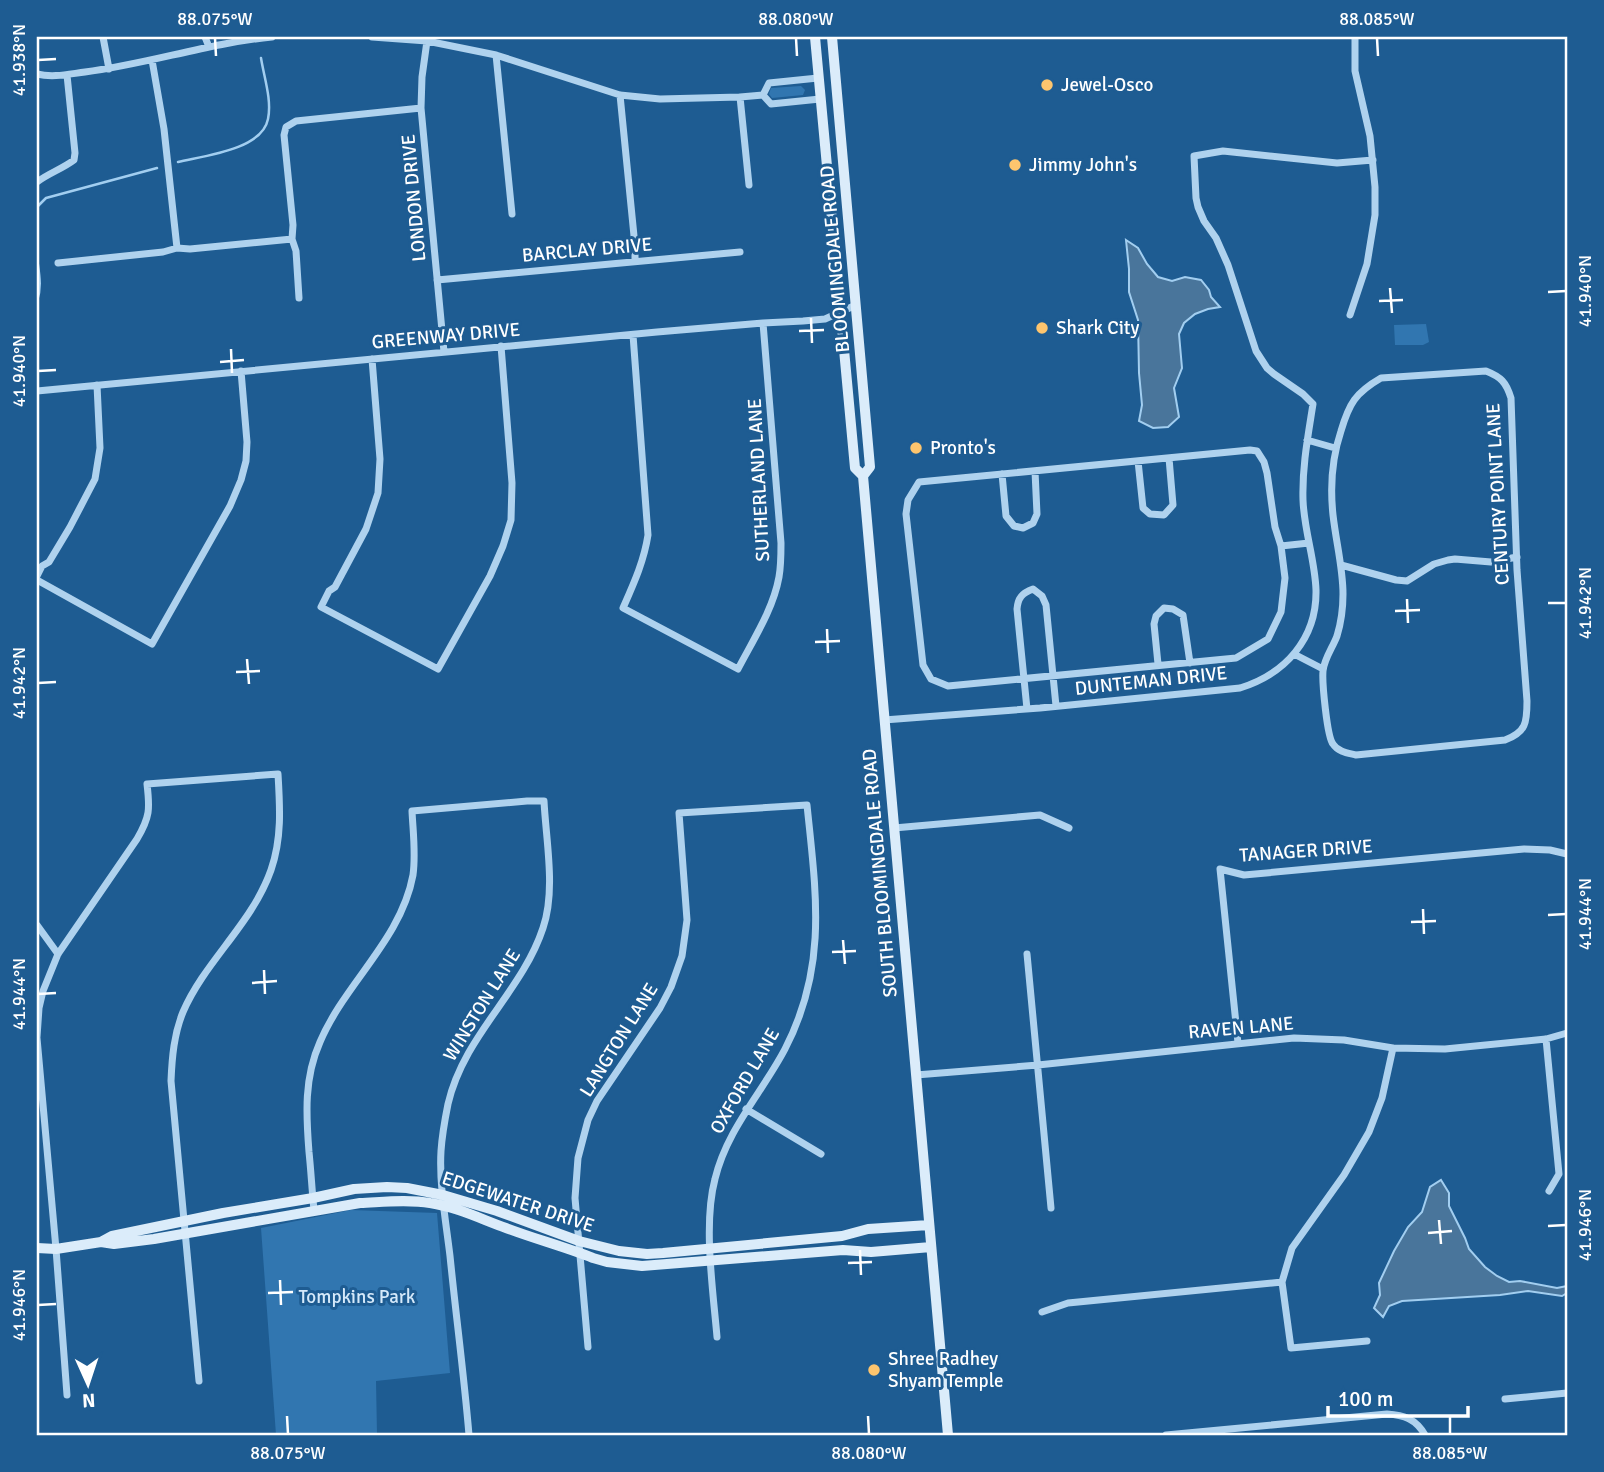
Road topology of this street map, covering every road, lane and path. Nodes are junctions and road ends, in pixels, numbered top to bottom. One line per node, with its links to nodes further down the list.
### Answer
1 (103, 37): 12 (street)
2 (205, 37): 9 (street)
3 (272, 37): 9 (street)
4 (372, 37): 8 (street)
5 (815, 37): 15 (main road, BLOOMINGDALE ROAD)
6 (832, 37): 32 (main road, BLOOMINGDALE ROAD)
7 (1355, 37): 21 (street)
8 (427, 41): 10 (street); 20 (street, LONDON DRIVE)
9 (209, 47): 11 (street)
10 (496, 55): 16 (street); 24 (street)
11 (152, 60): 12 (street); 26 (street)
12 (109, 69): 14 (street)
13 (37, 74): 14 (street)
14 (67, 75): 22 (street)
15 (818, 78): 17 (street); 19 (main road, BLOOMINGDALE ROAD)
16 (620, 95): 18 (street); 28 (street)
17 (762, 95): 18 (street); 19 (street)
18 (740, 97): 23 (street)
19 (820, 99): 33 (main road, BLOOMINGDALE ROAD)
20 (421, 108): 25 (street); 30 (street, LONDON DRIVE)
21 (1373, 160): 34 (street); 43 (street, DUNTEMAN DRIVE)
22 (37, 181)
23 (749, 185)
24 (512, 214)
25 (292, 239): 26 (street); 31 (street)
26 (177, 248): 29 (street)
27 (740, 252): 28 (street, BARCLAY DRIVE)
28 (635, 261): 30 (street, BARCLAY DRIVE)
29 (58, 263)
30 (437, 280): 38 (street, LONDON DRIVE)
31 (299, 298)
32 (856, 305): 33 (street, GREENWAY DRIVE); 49 (main road, BLOOMINGDALE ROAD)
33 (840, 312): 35 (street, GREENWAY DRIVE); 49 (main road, SOUTH BLOOMINGDALE ROAD)
34 (1350, 315)
35 (763, 323): 36 (street, GREENWAY DRIVE); 36 (street, SUTHERLAND LANE)
36 (633, 335): 37 (street, GREENWAY DRIVE)
37 (501, 346): 38 (street, GREENWAY DRIVE); 39 (street)
38 (444, 352): 39 (street, GREENWAY DRIVE)
39 (372, 359): 40 (street, GREENWAY DRIVE)
40 (241, 372): 41 (street, GREENWAY DRIVE); 54 (street)
41 (97, 385): 42 (street, GREENWAY DRIVE); 54 (street)
42 (37, 391)
43 (1307, 440): 44 (street); 50 (street, DUNTEMAN DRIVE)
44 (1335, 449): 52 (street, CENTURY POINT LANE); 53 (street, CENTURY POINT LANE)
45 (1168, 458): 46 (street); 46 (street); 51 (street)
46 (1138, 461): 47 (street)
47 (1035, 471): 48 (street); 48 (street)
48 (1002, 474): 60 (street)
49 (863, 476): 63 (main road, SOUTH BLOOMINGDALE ROAD)
50 (1308, 543): 51 (street); 55 (street, DUNTEMAN DRIVE)
51 (1281, 546): 56 (street)
52 (1517, 557): 53 (street); 58 (street, CENTURY POINT LANE)
53 (1341, 565): 58 (street, CENTURY POINT LANE)
54 (37, 578)
55 (1294, 654): 58 (street); 61 (street, DUNTEMAN DRIVE)
56 (1190, 663): 57 (street); 57 (street)
57 (1158, 664): 59 (street)
58 (1323, 669)
59 (1053, 676): 60 (street); 60 (street); 61 (street)
60 (1024, 679): 62 (street)
61 (1056, 706): 62 (street, DUNTEMAN DRIVE)
62 (1027, 709): 63 (street, DUNTEMAN DRIVE)
63 (884, 720): 65 (main road, SOUTH BLOOMINGDALE ROAD)
64 (679, 813): 78 (street, OXFORD LANE); 89 (street, LANGTON LANE)
65 (894, 828): 66 (street); 77 (main road, SOUTH BLOOMINGDALE ROAD)
66 (1069, 828)
67 (1567, 854): 74 (street, TANAGER DRIVE)
68 (37, 925): 69 (street)
69 (58, 954): 72 (street); 85 (street)
70 (1027, 954): 76 (street)
71 (1567, 1033): 73 (street, RAVEN LANE)
72 (37, 1037): 92 (street)
73 (1546, 1039): 75 (street, RAVEN LANE); 80 (street)
74 (1238, 1043): 75 (street, RAVEN LANE); 76 (street, RAVEN LANE)
75 (1393, 1048): 95 (street)
76 (1038, 1065): 77 (street, RAVEN LANE); 83 (street)
77 (916, 1075): 86 (main road, SOUTH BLOOMINGDALE ROAD)
78 (746, 1108): 79 (street); 93 (street, OXFORD LANE)
79 (821, 1154)
80 (1549, 1191)
81 (313, 1198): 82 (main road, EDGEWATER DRIVE); 82 (street, WINSTON LANE); 84 (street); 85 (main road, EDGEWATER DRIVE)
82 (444, 1200): 84 (main road, EDGEWATER DRIVE); 89 (main road, EDGEWATER DRIVE); 104 (street, WINSTON LANE)
83 (1051, 1208)
84 (314, 1210): 87 (main road, EDGEWATER DRIVE)
85 (184, 1221): 87 (street); 88 (main road, EDGEWATER DRIVE)
86 (929, 1225): 90 (main road, SOUTH BLOOMINGDALE ROAD); 93 (main road, EDGEWATER DRIVE)
87 (185, 1233): 88 (main road, EDGEWATER DRIVE); 100 (street)
88 (101, 1242): 92 (main road, EDGEWATER DRIVE)
89 (580, 1247): 93 (main road, EDGEWATER DRIVE); 94 (main road, EDGEWATER DRIVE); 99 (street, LANGTON LANE)
90 (931, 1247): 94 (main road, EDGEWATER DRIVE); 105 (main road, SOUTH BLOOMINGDALE ROAD)
91 (37, 1248): 92 (main road, EDGEWATER DRIVE)
92 (56, 1249): 102 (street)
93 (710, 1249): 94 (street, OXFORD LANE)
94 (711, 1262): 97 (street, OXFORD LANE)
95 (1282, 1282): 96 (street); 98 (street)
96 (1042, 1312)
97 (717, 1337)
98 (1367, 1341)
99 (589, 1347)
100 (199, 1381)
101 (1567, 1393): 103 (street)
102 (67, 1395)
103 (1506, 1399)
104 (469, 1435)
105 (947, 1435)
106 (1166, 1435): 107 (street)
107 (1425, 1435)

